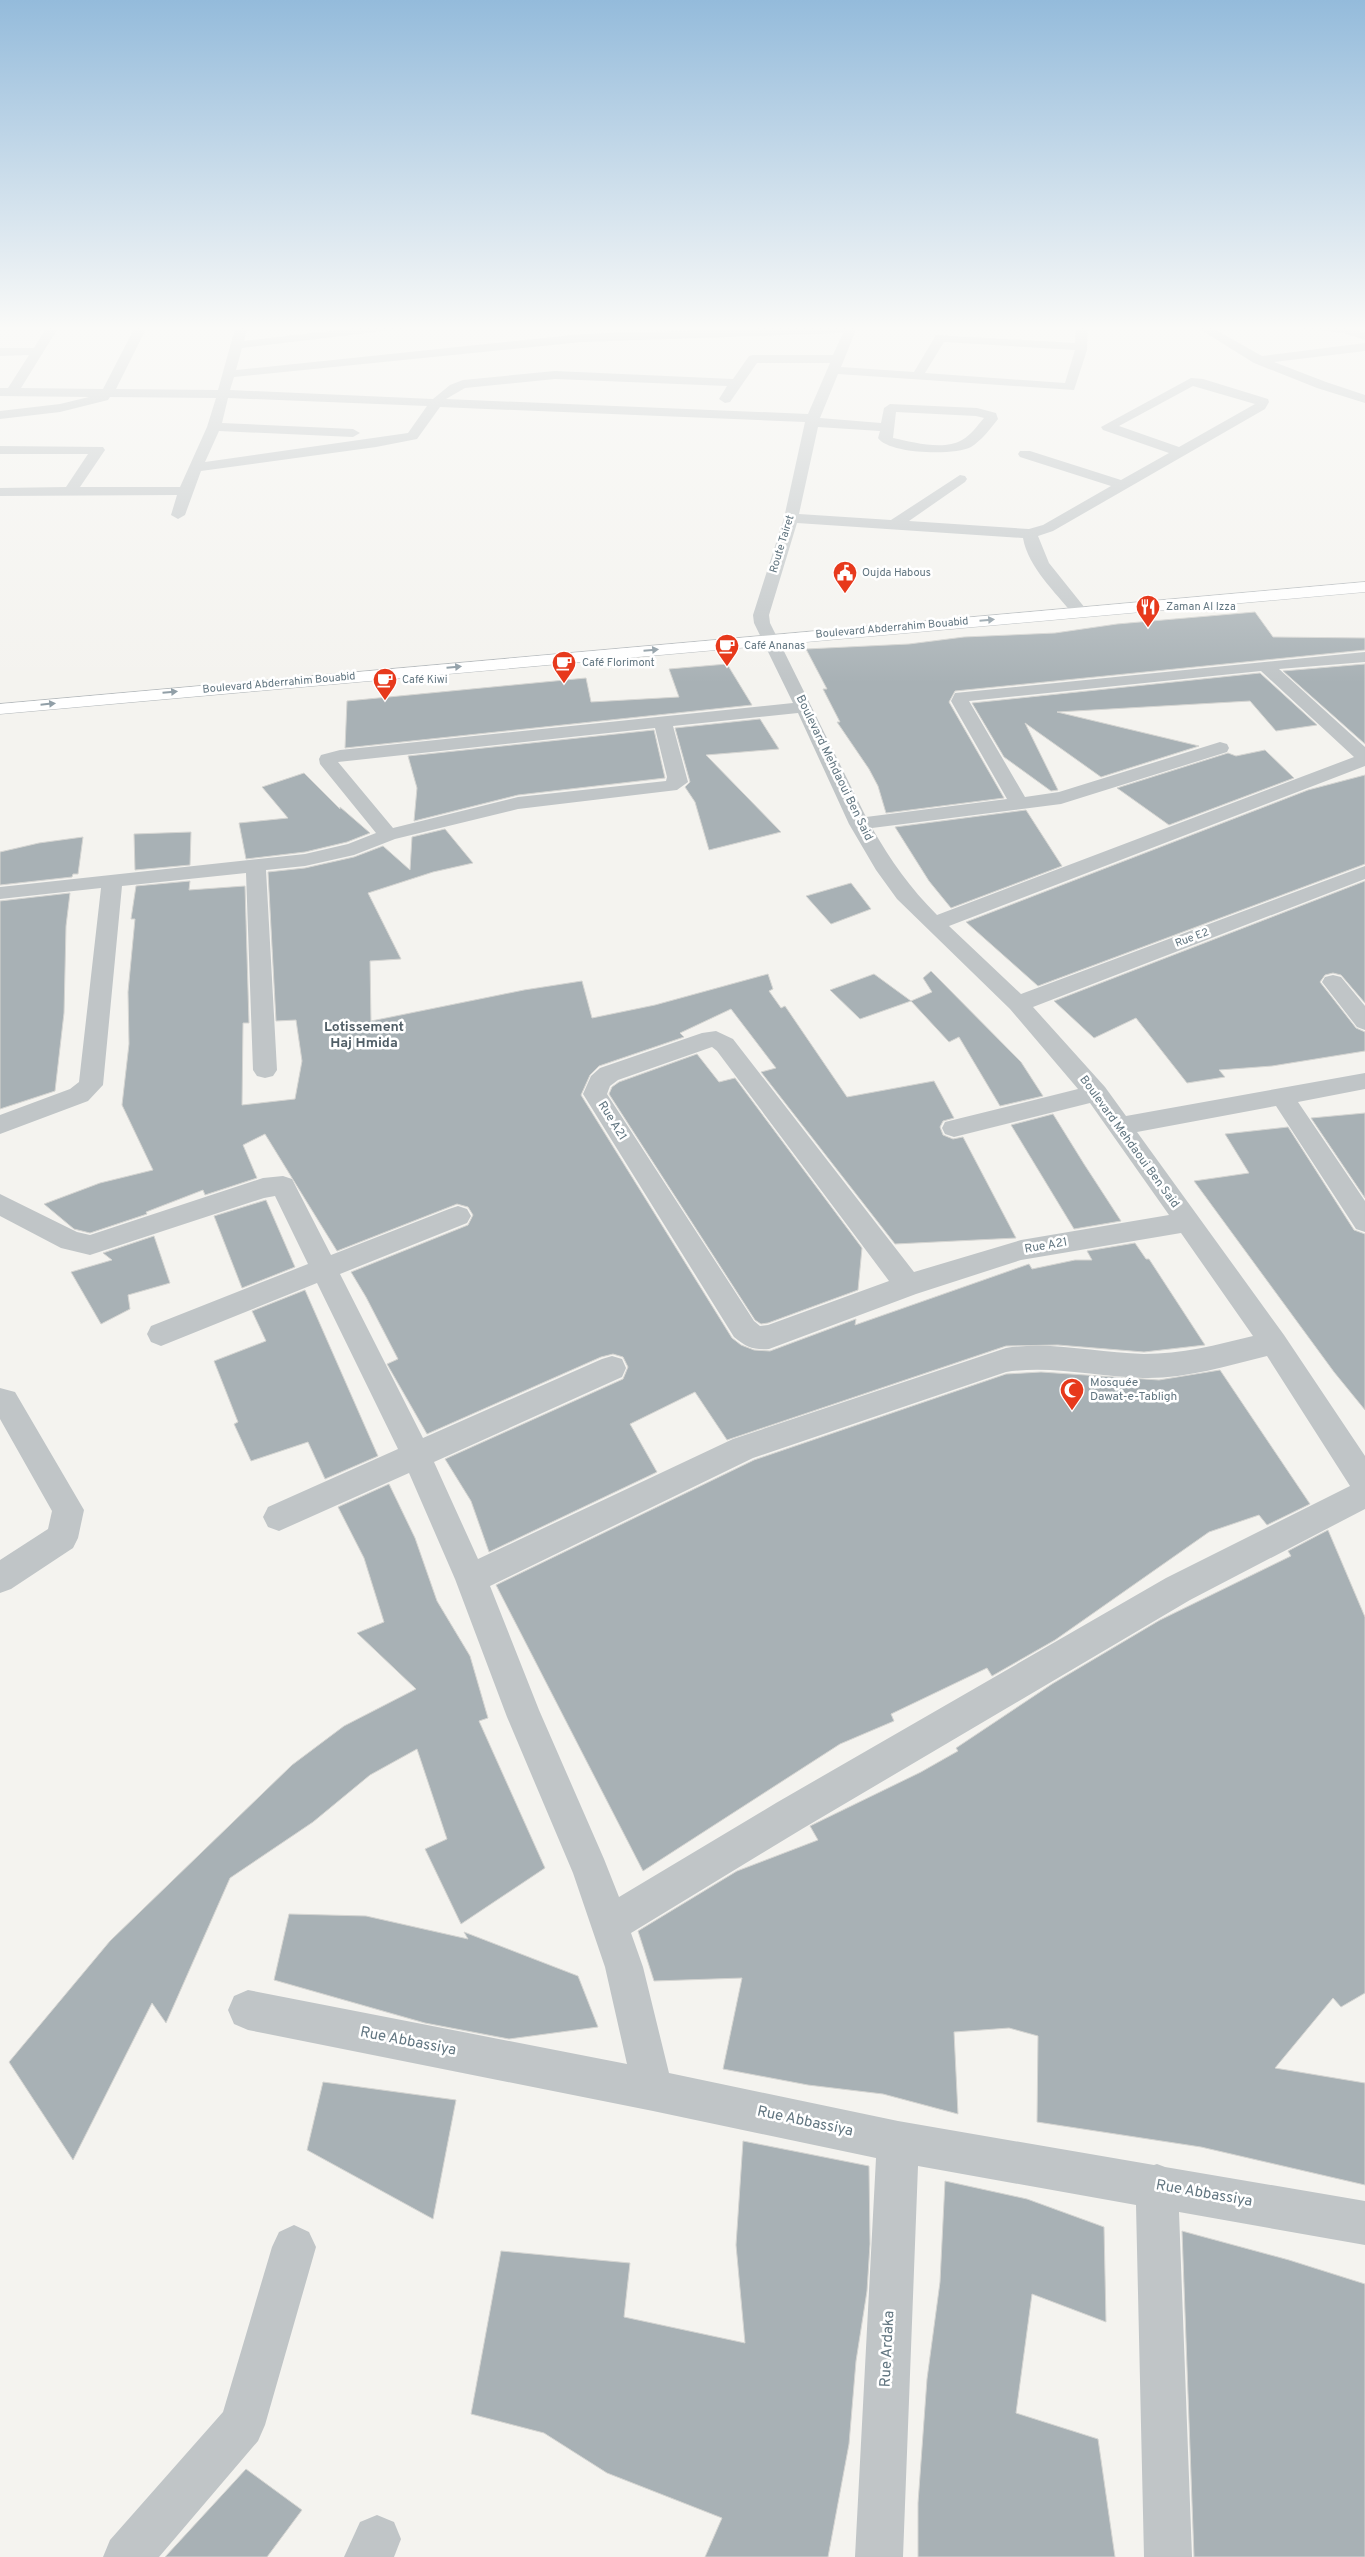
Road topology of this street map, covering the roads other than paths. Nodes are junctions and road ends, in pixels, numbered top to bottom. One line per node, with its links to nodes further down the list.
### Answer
1 (207, 444): 11 (street)
2 (366, 444): 11 (street)
3 (807, 444): 18 (street, Route Tairet)
4 (917, 444): 5 (street)
5 (961, 444)
6 (1159, 444): 9 (street)
7 (1193, 444): 9 (street)
8 (0, 450): 16 (street)
9 (1181, 452): 13 (street)
10 (1025, 454): 13 (street)
11 (198, 467): 14 (street)
12 (960, 479): 19 (street)
13 (1122, 485): 20 (street)
14 (185, 491): 16 (street); 17 (street)
15 (0, 492): 16 (street)
16 (70, 492)
17 (178, 515)
18 (791, 518): 19 (street); 26 (street, Route Tairet)
19 (895, 524): 20 (street)
20 (1030, 534): 23 (street)
21 (1365, 573): 23 (main road, Boulevard Abderrahim Bouabid)
22 (1365, 587): 23 (main road, Boulevard Abderrahim Bouabid)
23 (1074, 605): 24 (main road, Boulevard Abderrahim Bouabid); 26 (main road, Boulevard Abderrahim Bouabid, one-way to 23)
24 (962, 607)
25 (745, 624): 26 (main road, Boulevard Abderrahim Bouabid)
26 (770, 628): 31 (street, Boulevard Mehdaoui Ben Said); 32 (main road, Boulevard Abderrahim Bouabid, one-way to 26)
27 (1365, 657): 28 (street)
28 (1265, 666): 35 (street); 36 (street)
29 (168, 678): 30 (main road)
30 (0, 694)
31 (804, 707): 33 (street); 37 (street, Boulevard Mehdaoui Ben Said)
32 (0, 709)
33 (663, 722): 38 (street); 38 (street)
34 (1220, 748): 36 (street)
35 (1365, 758): 43 (street)
36 (1019, 803): 37 (street)
37 (859, 824): 43 (street, Boulevard Mehdaoui Ben Said)
38 (388, 835): 39 (street)
39 (256, 867): 41 (street); 47 (street)
40 (1365, 872): 45 (street, Rue E2)
41 (112, 881): 42 (street); 51 (street)
42 (0, 893)
43 (934, 924): 45 (street, Boulevard Mehdaoui Ben Said)
44 (1333, 982): 46 (street)
45 (1018, 1004): 49 (street, Boulevard Mehdaoui Ben Said)
46 (1365, 1022)
47 (265, 1070)
48 (1365, 1081): 50 (street)
49 (1096, 1093): 52 (street, Boulevard Mehdaoui Ben Said); 53 (street)
50 (1281, 1095): 52 (street); 57 (street)
51 (0, 1125)
52 (1119, 1126): 56 (street, Boulevard Mehdaoui Ben Said)
53 (954, 1128)
54 (0, 1204): 58 (street)
55 (458, 1216): 58 (street)
56 (1187, 1222): 59 (street, Rue A21); 61 (street, Boulevard Mehdaoui Ben Said)
57 (1365, 1222)
58 (323, 1268): 60 (street); 64 (street)
59 (908, 1285): 59 (street, Rue A21)
60 (160, 1334)
61 (1274, 1344): 65 (street, Boulevard Mehdaoui Ben Said); 69 (street)
62 (612, 1368): 64 (street)
63 (0, 1401): 68 (street)
64 (416, 1455): 67 (street); 69 (street)
65 (1365, 1482)
66 (1365, 1494): 70 (street)
67 (279, 1517)
68 (0, 1578)
69 (470, 1579): 70 (street)
70 (610, 1924): 72 (street)
71 (248, 2010): 72 (street, Rue Abbassiya)
72 (653, 2090): 73 (street, Rue Abbassiya)
73 (898, 2142): 74 (street, Rue Abbassiya); 78 (street, Rue Ardaka)
74 (1157, 2185): 75 (street, Rue Abbassiya); 79 (street)
75 (1365, 2222)
76 (294, 2247): 77 (street)
77 (127, 2557)
78 (879, 2557)
79 (1168, 2557)

